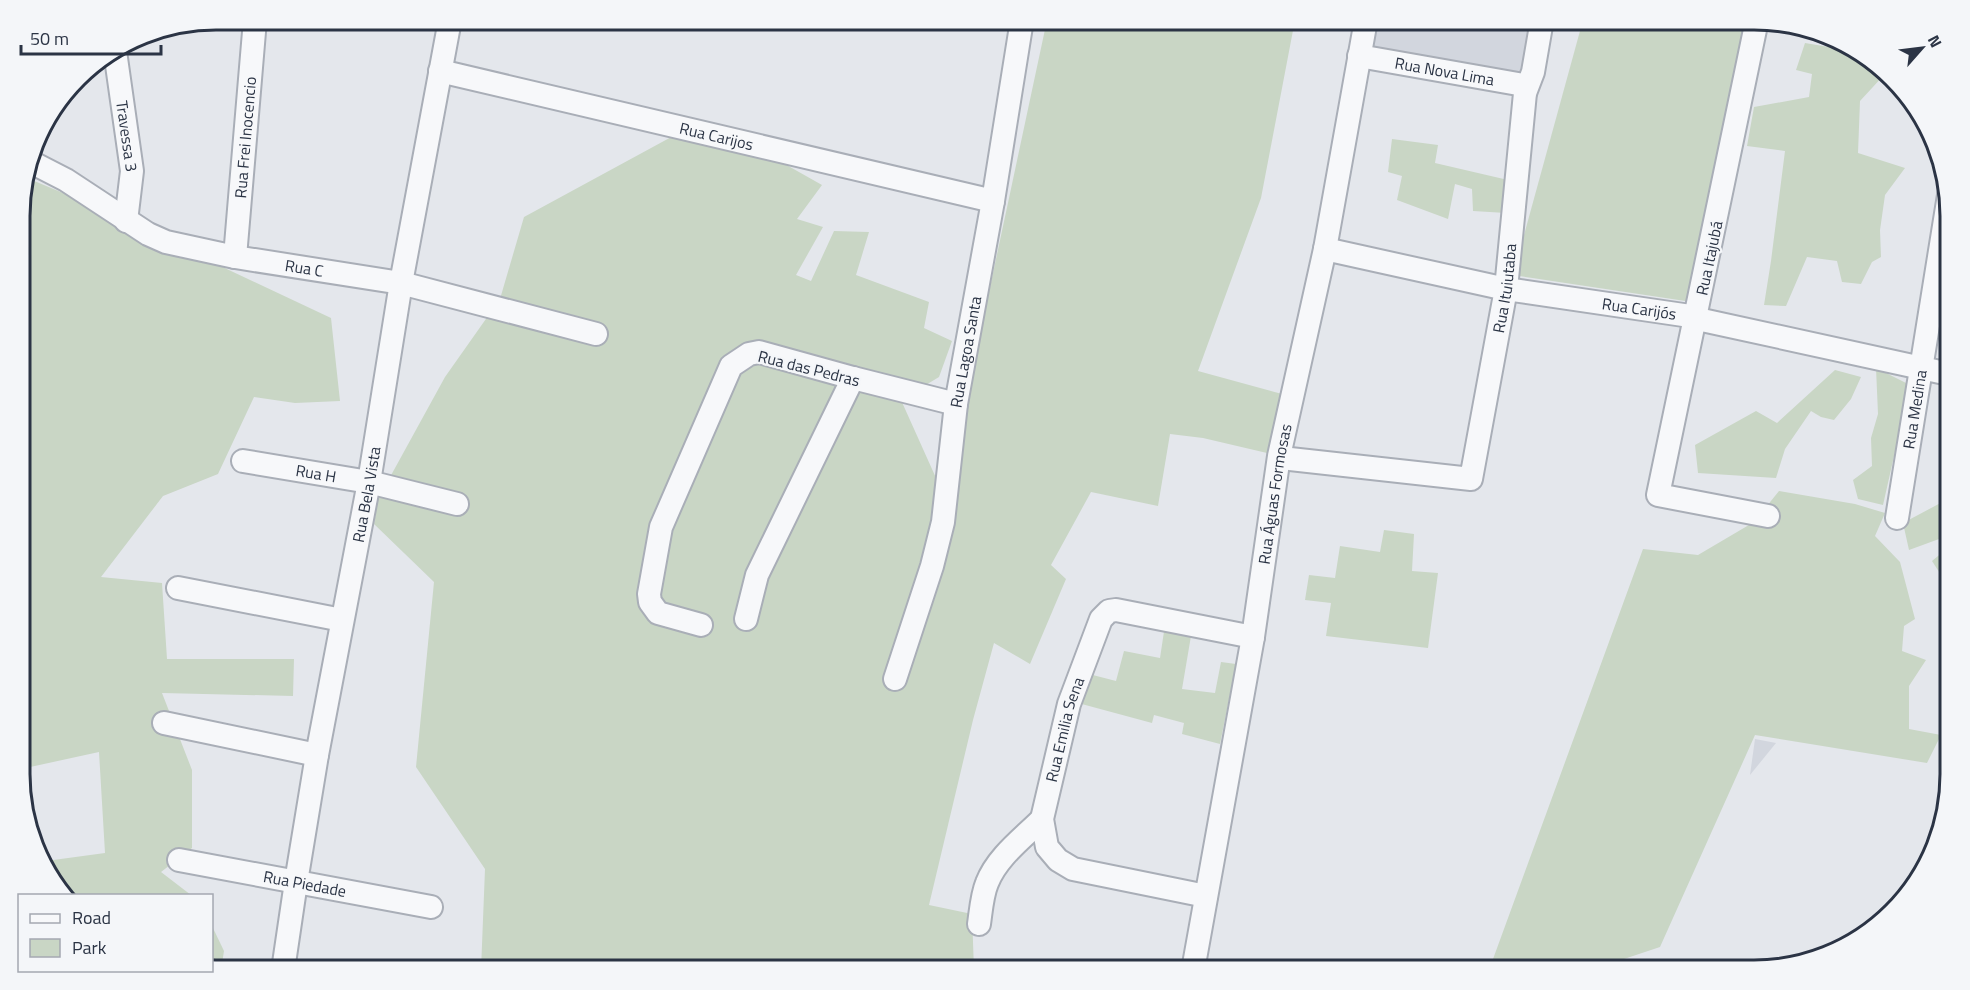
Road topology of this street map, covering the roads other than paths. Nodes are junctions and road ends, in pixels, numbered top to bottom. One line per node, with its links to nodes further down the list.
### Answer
1 (254, 30): 16 (street, Rua Frei Inocencio)
2 (448, 30): 9 (street, Rua Bela Vista)
3 (1020, 30): 12 (street, Rua Lagoa Santa)
4 (1364, 30): 7 (street, Rua Águas Formosas)
5 (1540, 30): 10 (street, Rua Ituiutaba)
6 (1755, 30): 19 (street, Rua Itajubá)
7 (1359, 56): 10 (street, Rua Nova Lima); 14 (street, Rua Águas Formosas)
8 (116, 59): 13 (street, Travessa 3)
9 (440, 71): 12 (street, Rua Carijos); 17 (street, Rua Bela Vista)
10 (1525, 93): 18 (street, Rua Ituiutaba)
11 (39, 160): 13 (street, Rua C)
12 (993, 201): 24 (street, Rua Lagoa Santa)
13 (126, 221): 16 (street, Rua C)
14 (1325, 249): 18 (street, Rua Carijós); 35 (street, Rua Águas Formosas)
15 (1940, 251): 21 (street, Rua Medina)
16 (235, 257): 17 (street, Rua C)
17 (401, 283): 20 (street, Rua C); 27 (street, Rua Bela Vista)
18 (1506, 289): 19 (street, Rua Carijós); 25 (street, Rua Ituiutaba)
19 (1696, 317): 21 (street, Rua Carijós); 29 (street, Rua Itajubá)
20 (596, 334)
21 (1921, 368): 22 (street, Rua Carijós); 30 (street, Rua Medina)
22 (1940, 372)
23 (853, 378): 24 (street, Rua das Pedras); 32 (street); 34 (street, Rua das Pedras)
24 (956, 404): 36 (street, Rua Lagoa Santa)
25 (1290, 459)
26 (243, 461): 27 (street, Rua H)
27 (369, 483): 28 (street, Rua H); 33 (street, Rua Bela Vista)
28 (457, 504)
29 (1768, 516)
30 (1896, 518)
31 (178, 588): 33 (street)
32 (746, 619)
33 (342, 620): 38 (street, Rua Bela Vista)
34 (701, 625)
35 (1253, 637): 39 (street, Rua Emilia Sena); 42 (street, Rua Águas Formosas)
36 (895, 679)
37 (164, 723): 38 (street)
38 (317, 755): 41 (street, Rua Bela Vista)
39 (1042, 819): 42 (street, Rua Emilia Sena); 44 (street)
40 (178, 860): 41 (street, Rua Piedade)
41 (296, 882): 43 (street, Rua Piedade); 45 (street, Rua Bela Vista)
42 (1206, 896): 46 (street, Rua Águas Formosas)
43 (431, 907)
44 (979, 924)
45 (284, 960)
46 (1195, 960)

